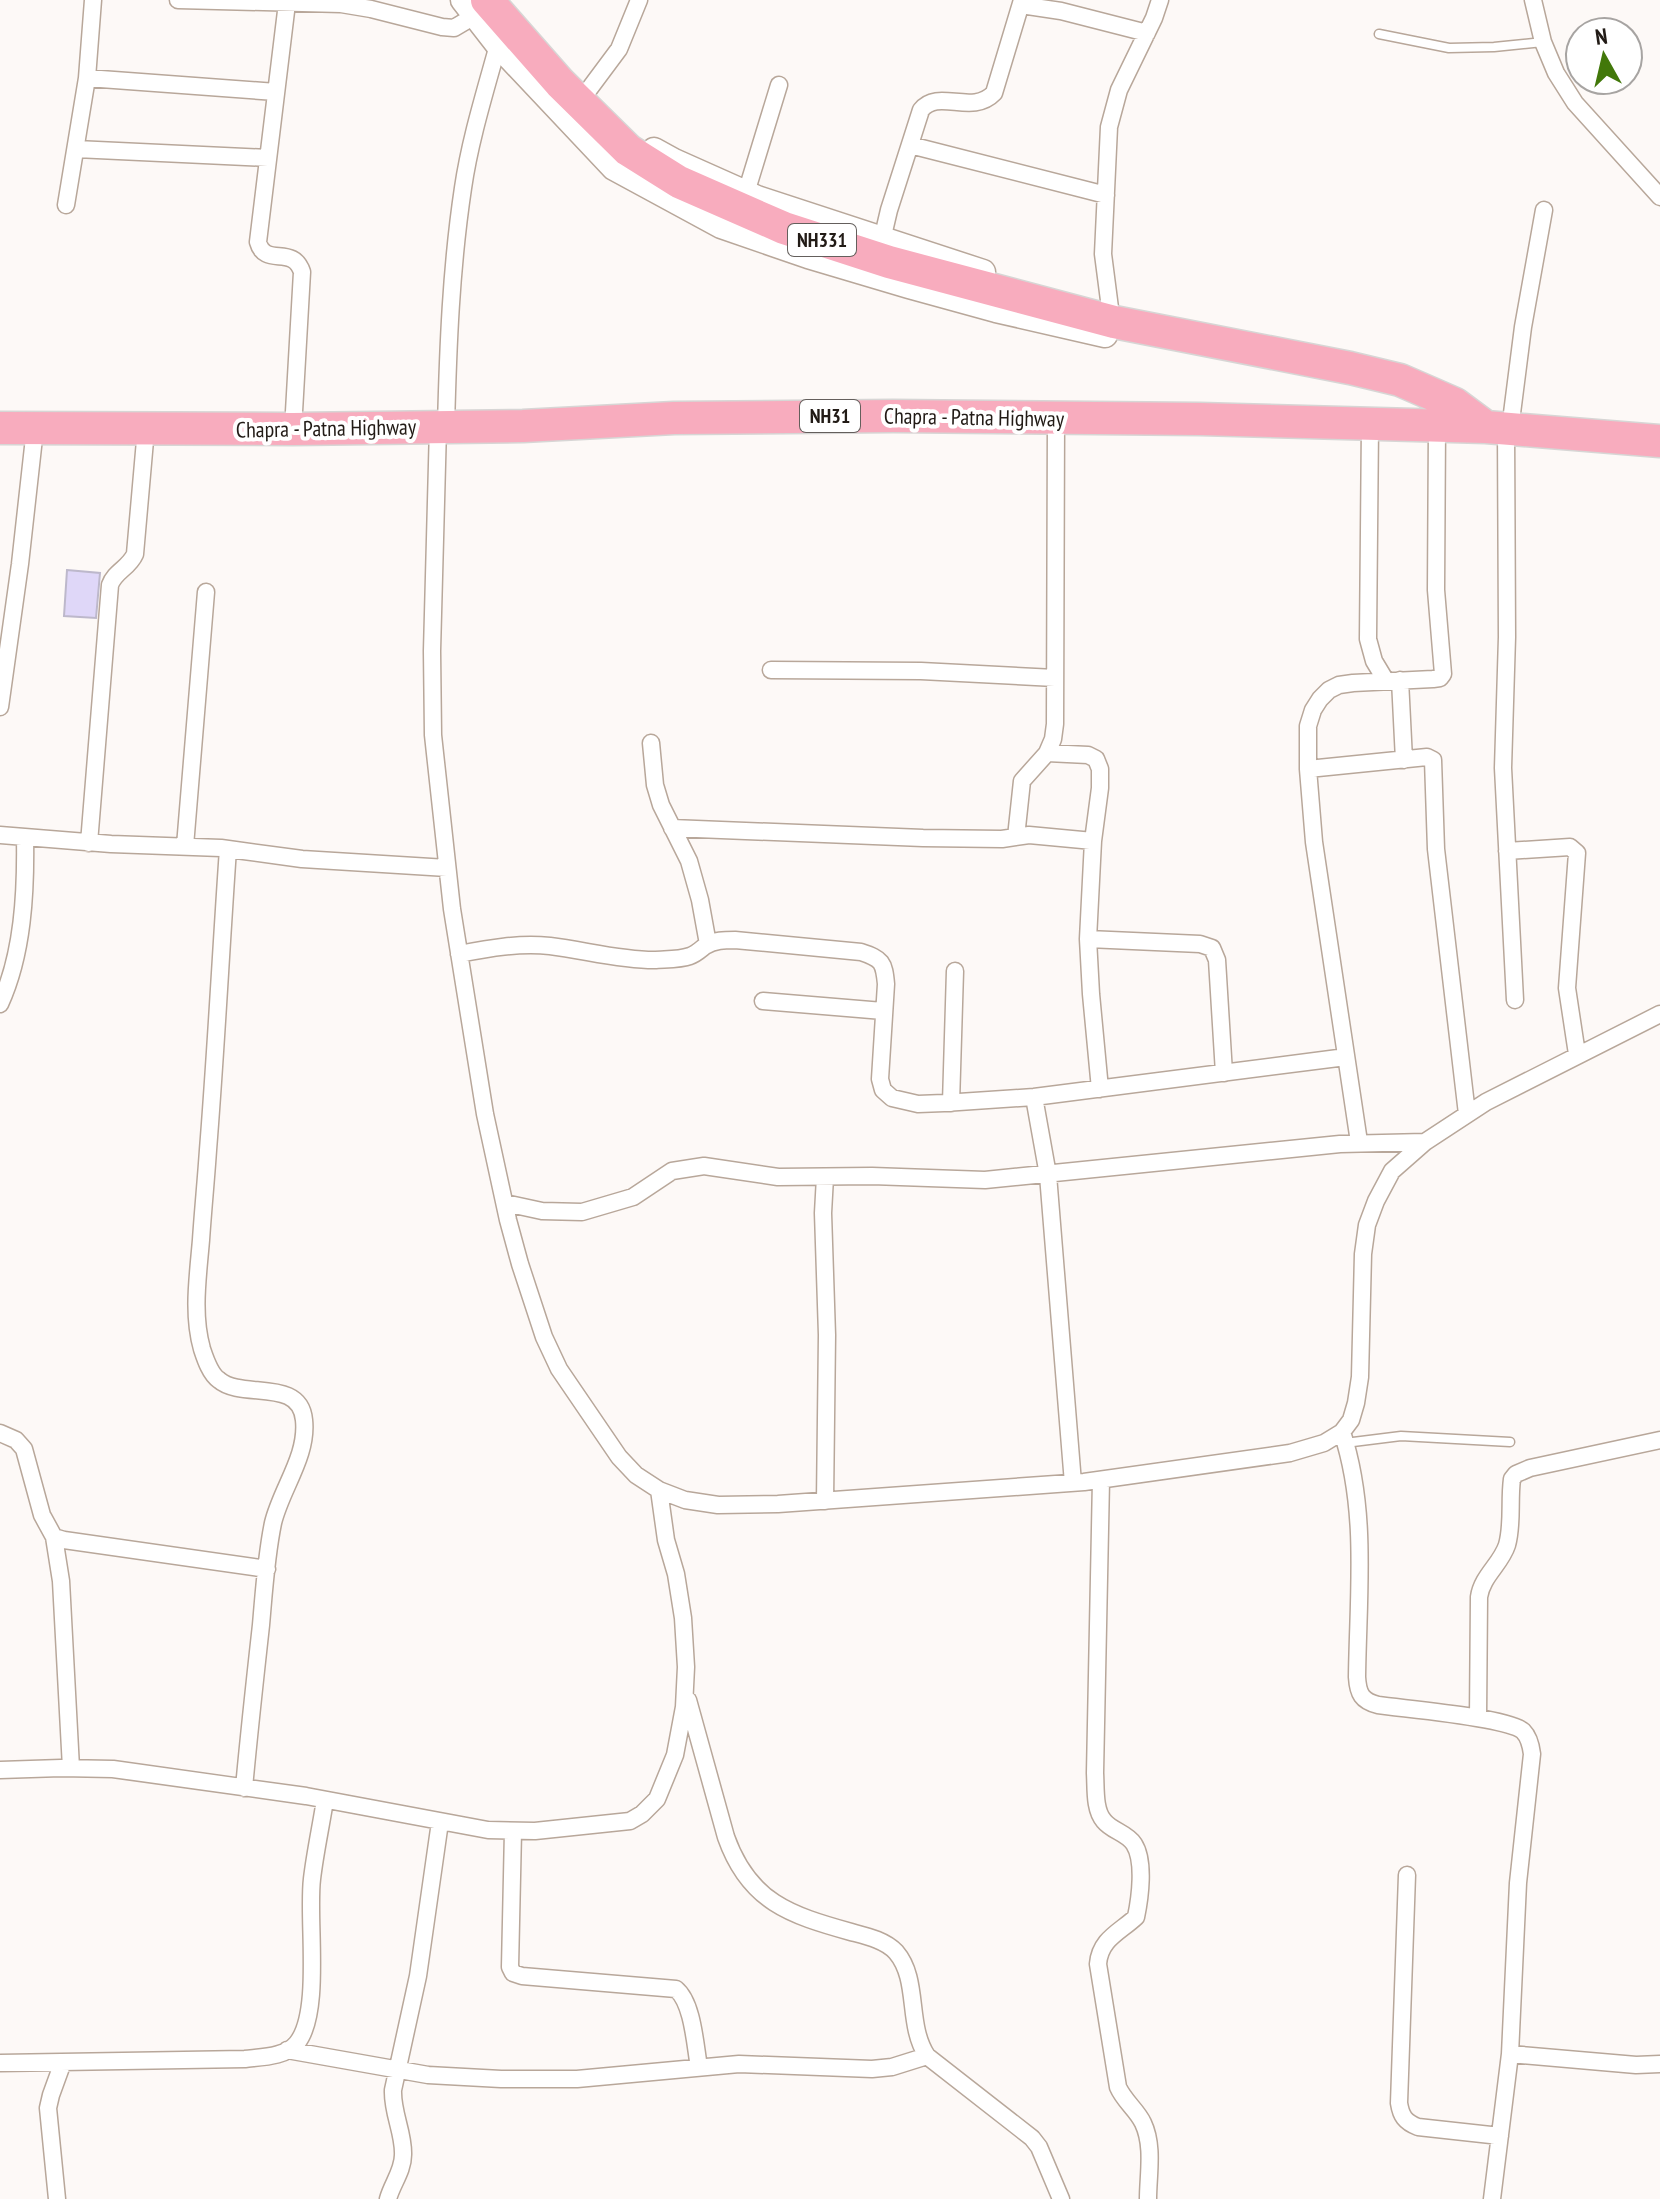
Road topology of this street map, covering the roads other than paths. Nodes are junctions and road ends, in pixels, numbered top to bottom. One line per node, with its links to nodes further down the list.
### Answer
1 (93, 0): 13 (street)
2 (178, 0): 7 (street)
3 (639, 0): 16 (street)
4 (1160, 0): 9 (street)
5 (1533, 0): 11 (street)
6 (1021, 2): 9 (street); 17 (street)
7 (287, 3): 8 (street); 15 (street)
8 (488, 4): 12 (street); 16 (street); 27 (highway, NH331)
9 (1147, 33): 21 (street)
10 (1379, 34): 11 (lane)
11 (1543, 42): 22 (street)
12 (498, 45): 27 (street); 31 (street)
13 (87, 78): 15 (street); 18 (street)
14 (779, 85): 20 (street)
15 (276, 92): 19 (street)
16 (584, 96): 20 (street)
17 (910, 145): 21 (street); 25 (street)
18 (76, 149): 19 (street); 23 (street)
19 (268, 158): 36 (street)
20 (746, 193): 25 (street)
21 (1106, 195): 26 (street)
22 (1660, 197)
23 (66, 205)
24 (1544, 210): 33 (street)
25 (882, 240): 26 (street)
26 (1110, 308): 27 (street)
27 (1309, 360): 33 (highway, NH331)
28 (1056, 418): 29 (highway, Chapra - Patna Highway / NH31); 31 (highway, Chapra - Patna Highway / NH31); 40 (street)
29 (1370, 424): 30 (highway, Chapra - Patna Highway / NH31); 41 (street)
30 (1437, 426): 33 (highway, Chapra - Patna Highway / NH31); 41 (street)
31 (442, 427): 36 (highway, Chapra - Patna Highway / NH31); 56 (street)
32 (0, 428): 34 (highway, Chapra - Patna Highway / NH31)
33 (1501, 428): 37 (highway, Chapra - Patna Highway / NH31); 55 (street)
34 (35, 429): 35 (highway, Chapra - Patna Highway / NH31); 42 (street)
35 (146, 429): 36 (highway, Chapra - Patna Highway / NH31); 52 (street)
36 (293, 429)
37 (1660, 441)
38 (206, 592): 53 (street)
39 (771, 670): 40 (street)
40 (1055, 678): 44 (street)
41 (1393, 681): 45 (street); 46 (street)
42 (0, 707)
43 (651, 743): 47 (street)
44 (1047, 753): 50 (street); 51 (street)
45 (1404, 760): 46 (street); 72 (street)
46 (1308, 769): 67 (street)
47 (672, 828): 50 (street); 58 (street)
48 (0, 835): 49 (street)
49 (25, 837): 52 (street); 63 (street)
50 (1016, 837): 51 (street)
51 (1093, 841): 57 (street)
52 (89, 843): 53 (street)
53 (185, 846): 54 (street)
54 (228, 849): 56 (street); 87 (street)
55 (1507, 851): 61 (street); 66 (street)
56 (447, 868): 59 (street)
57 (1088, 939): 68 (street); 69 (street)
58 (708, 944): 59 (street); 64 (street)
59 (459, 954): 77 (street)
60 (955, 971): 71 (street)
61 (1515, 1000)
62 (763, 1001): 64 (street)
63 (0, 1004)
64 (883, 1011): 71 (street)
65 (1660, 1014): 66 (street)
66 (1577, 1054): 72 (street)
67 (1346, 1057): 68 (street); 73 (street)
68 (1224, 1073): 69 (street)
69 (1100, 1089): 70 (street)
70 (1034, 1097): 71 (street); 75 (street)
71 (951, 1103)
72 (1467, 1114): 74 (street)
73 (1359, 1142): 74 (street); 75 (street)
74 (1425, 1142): 79 (street)
75 (1048, 1175): 76 (street); 83 (street)
76 (825, 1177): 77 (street); 85 (street)
77 (505, 1203): 84 (street)
78 (0, 1433): 86 (street)
79 (1343, 1438): 81 (lane); 82 (street); 89 (street)
80 (1660, 1440): 89 (street)
81 (1510, 1442)
82 (1101, 1480): 83 (street); 109 (street)
83 (1073, 1483): 85 (street)
84 (659, 1490): 85 (street); 88 (street)
85 (825, 1501)
86 (54, 1537): 87 (street); 90 (street)
87 (267, 1569): 92 (street)
88 (685, 1691): 95 (street); 99 (street)
89 (1478, 1718): 98 (street)
90 (71, 1768): 91 (street); 92 (street)
91 (0, 1770)
92 (244, 1788): 93 (street)
93 (325, 1800): 94 (street); 97 (street)
94 (440, 1822): 95 (street); 104 (street)
95 (513, 1831): 103 (street)
96 (1407, 1875): 105 (street)
97 (287, 2050): 100 (street); 104 (street)
98 (1510, 2054): 102 (street); 105 (street)
99 (927, 2056): 103 (street); 108 (street)
100 (63, 2062): 101 (street); 106 (street)
101 (0, 2063)
102 (1660, 2064)
103 (699, 2067): 104 (street)
104 (397, 2070): 107 (street)
105 (1500, 2136): 110 (street)
106 (57, 2199)
107 (388, 2199)
108 (1061, 2199)
109 (1148, 2199)
110 (1492, 2199)

